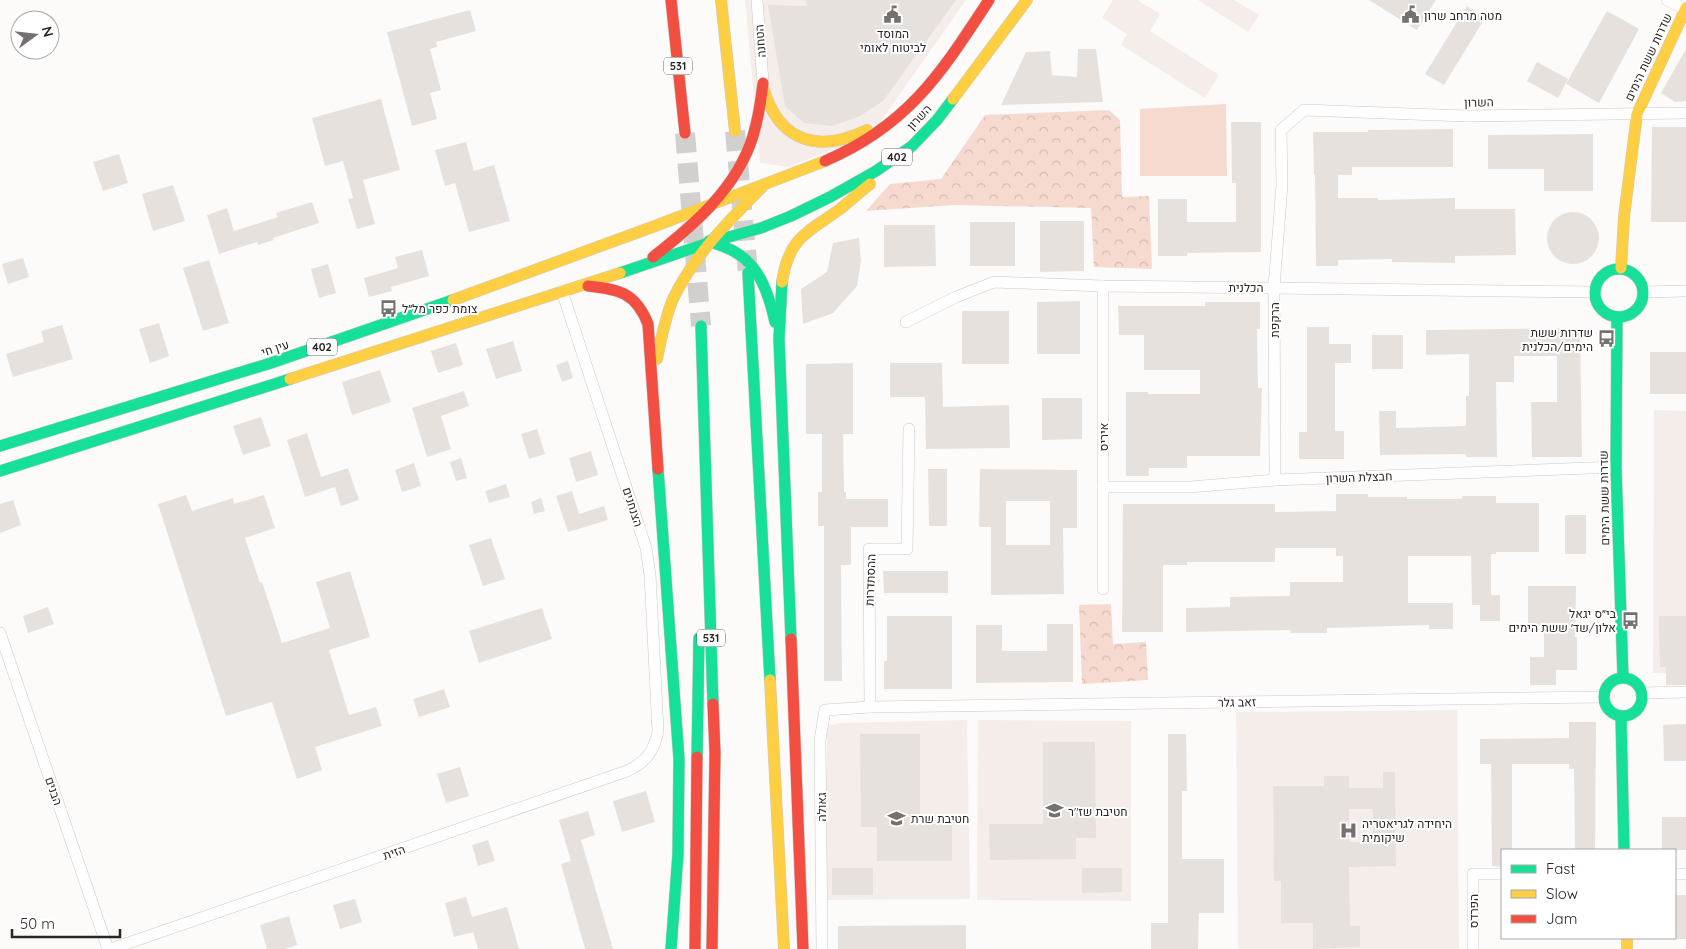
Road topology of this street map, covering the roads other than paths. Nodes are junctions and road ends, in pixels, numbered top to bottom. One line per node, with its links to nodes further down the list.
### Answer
1 (671, 0): 16 (main road, 531)
2 (721, 0): 10 (main road)
3 (732, 0): 10 (main road)
4 (757, 0): 9 (street, הטחנה)
5 (990, 0): 11 (main road, השרון / 402)
6 (1027, 0): 17 (main road, השרון / 402)
7 (1667, 0): 8 (street)
8 (1686, 8): 13 (main road, שדרות ששת הימים)
9 (763, 83): 11 (main road); 19 (main road)
10 (732, 89): 15 (main road)
11 (919, 98): 18 (main road, השרון / 402)
12 (1686, 113): 13 (street, השרון)
13 (1637, 114): 14 (street, השרון); 24 (main road, שדרות ששת הימים)
14 (1281, 130): 28 (street, הרקפת)
15 (735, 131)
16 (686, 133)
17 (892, 161): 22 (main road, השרון / 402); 35 (main road)
18 (766, 183): 19 (main road, 402); 22 (main road)
19 (713, 204): 20 (main road, 402); 21 (main road)
20 (658, 225): 21 (main road); 38 (main road, עין חי / 402)
21 (688, 230): 22 (main road); 23 (main road)
22 (711, 242): 23 (main road, 402); 35 (main road); 36 (main road)
23 (639, 268): 26 (main road, 402)
24 (1621, 268): 31 (main road); 32 (main road)
25 (748, 273): 52 (main road)
26 (582, 286): 29 (main road, 402); 36 (main road)
27 (1103, 286): 28 (street, הכלנית); 34 (street, הכלנית); 42 (street, איריס)
28 (1274, 287): 31 (street, הכלנית); 41 (street, הרקפת)
29 (562, 291): 40 (main road, 402); 51 (street, הצנחנים)
30 (1686, 291): 32 (street)
31 (1595, 292): 33 (main road)
32 (1644, 292): 33 (main road)
33 (1617, 317): 39 (main road, שדרות ששת הימים)
34 (906, 322)
35 (779, 339): 61 (main road)
36 (654, 387): 57 (main road)
37 (909, 429): 49 (street, ההסתדרות)
38 (0, 446)
39 (1616, 468): 41 (street, חבצלת השרון); 45 (main road, שדרות ששת הימים)
40 (0, 471)
41 (1275, 480): 42 (street, חבצלת השרון)
42 (1103, 487): 43 (street, איריס)
43 (1103, 588)
44 (0, 633): 56 (street, הבנים)
45 (1622, 677): 47 (main road); 48 (main road)
46 (1686, 692): 47 (street)
47 (1641, 693): 50 (main road)
48 (1604, 697): 49 (street, זאב גלר); 50 (main road)
49 (870, 707): 62 (street, גאולה)
50 (1621, 716): 53 (main road)
51 (658, 731): 56 (street, הזית)
52 (774, 768): 55 (main road); 60 (main road)
53 (1624, 849)
54 (1501, 874): 63 (street, הפרדס)
55 (772, 940)
56 (109, 949)
57 (671, 949)
58 (695, 949): 59 (main road, 531)
59 (712, 949)
60 (784, 949)
61 (803, 949)
62 (822, 949)
63 (1473, 949)

